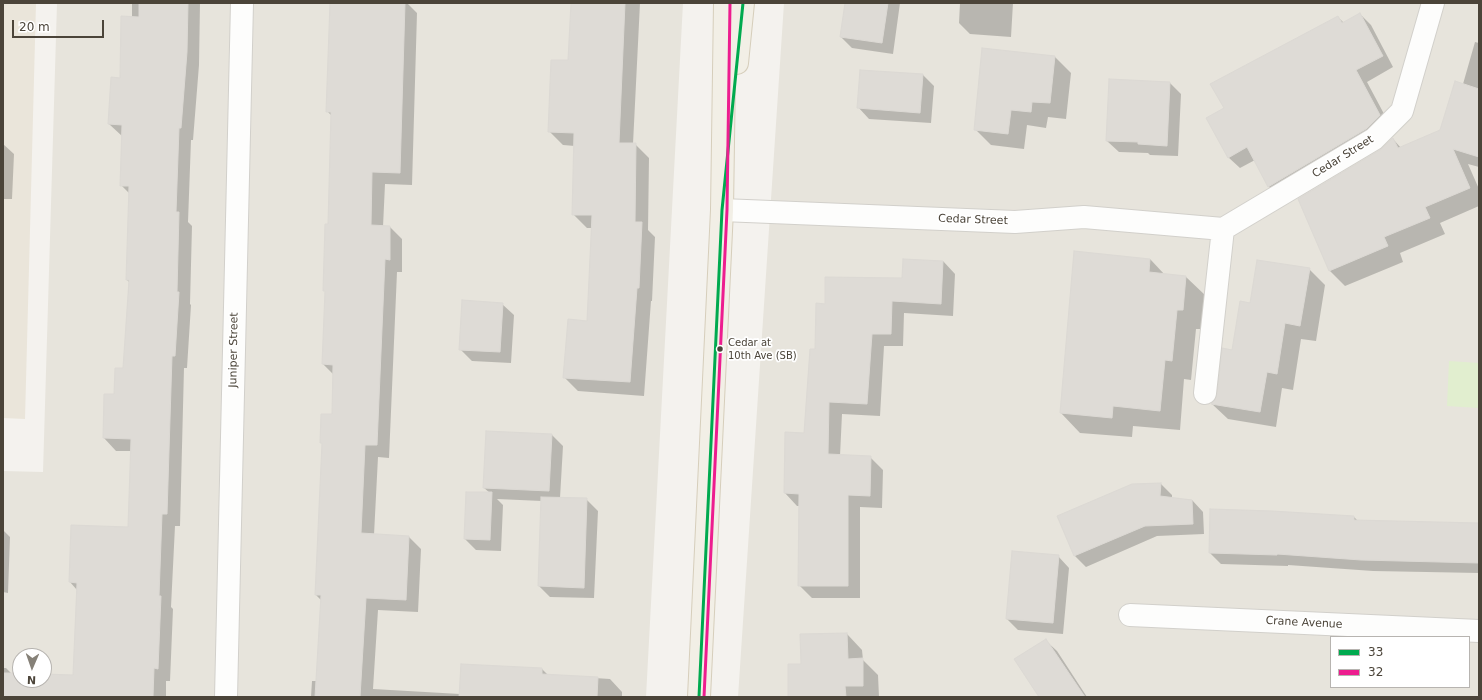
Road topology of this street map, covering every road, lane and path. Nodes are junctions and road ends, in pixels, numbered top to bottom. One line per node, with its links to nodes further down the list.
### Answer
1 (242, 3): 10 (street, Juniper Street)
2 (725, 3): 5 (main road)
3 (743, 3): 5 (main road)
4 (1433, 3): 6 (street, Cedar Street)
5 (722, 210): 6 (street, Cedar Street); 11 (main road)
6 (1223, 229): 7 (street)
7 (1205, 393)
8 (1130, 615): 9 (street, Crane Avenue)
9 (1479, 630)
10 (226, 697)
11 (699, 697)

